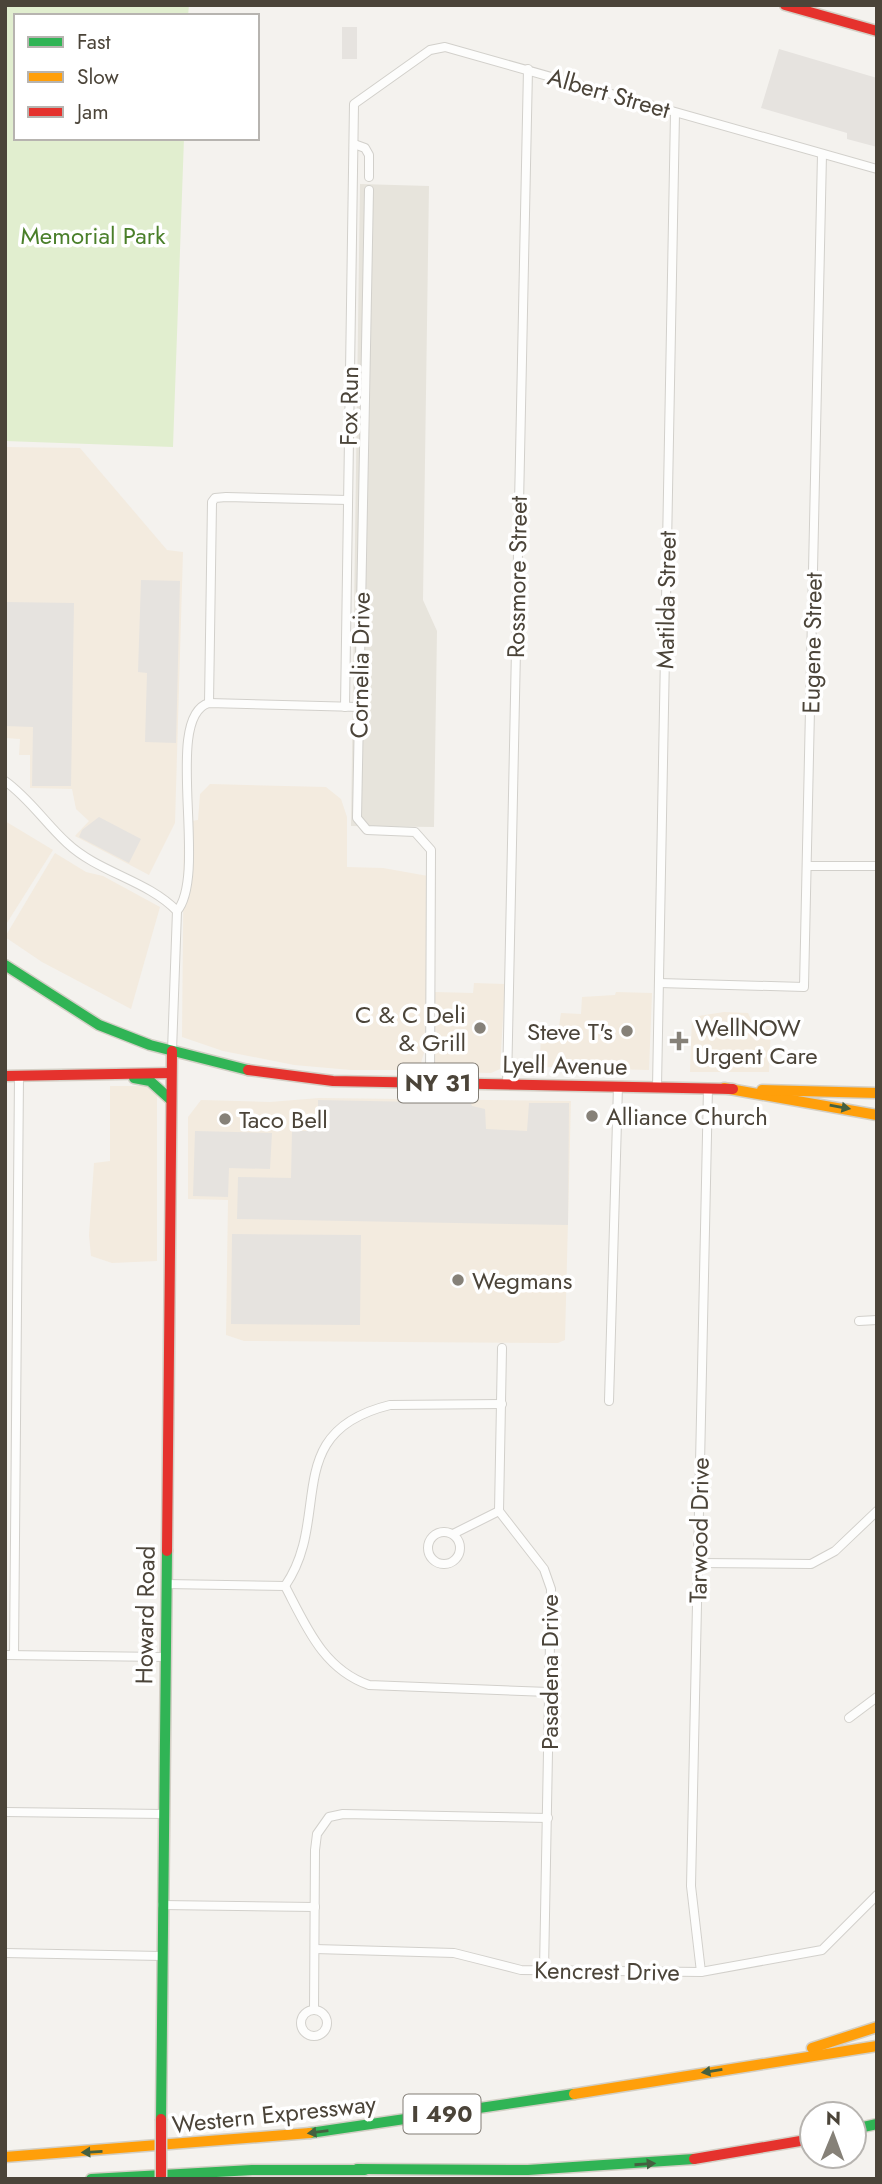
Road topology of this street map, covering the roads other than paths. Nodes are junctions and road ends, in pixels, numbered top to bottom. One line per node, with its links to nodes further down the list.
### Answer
1 (785, 5): 2 (main road)
2 (877, 31)
3 (528, 69): 4 (street, Albert Street); 5 (street, Albert Street); 27 (street, Rossmore Street)
4 (354, 104): 6 (street, Fox Run)
5 (676, 113): 7 (street, Albert Street); 20 (street, Matilda Street)
6 (354, 144): 9 (street); 11 (street, Fox Run)
7 (822, 154): 8 (street, Albert Street); 16 (street, Eugene Street)
8 (877, 169)
9 (369, 177)
10 (369, 190): 14 (street, Cornelia Drive)
11 (348, 500): 12 (street); 13 (street, Fox Run)
12 (209, 703): 13 (street); 18 (street)
13 (345, 707): 14 (street)
14 (359, 707): 26 (street, Cornelia Drive)
15 (5, 781): 18 (street)
16 (807, 866): 17 (street); 20 (street, Eugene Street)
17 (877, 866)
18 (177, 911): 21 (street)
19 (5, 965): 21 (main road, NY 31)
20 (659, 983): 29 (street, Matilda Street)
21 (172, 1052): 22 (main road, Howard Road); 26 (main road, Lyell Avenue / NY 31)
22 (171, 1073): 25 (main road); 33 (main road, Howard Road)
23 (5, 1076): 24 (main road)
24 (19, 1076): 25 (main road); 46 (street)
25 (124, 1076): 33 (main road)
26 (430, 1083): 27 (main road, Lyell Avenue / NY 31)
27 (507, 1084): 28 (main road, Lyell Avenue / NY 31)
28 (618, 1086): 29 (main road, Lyell Avenue / NY 31); 38 (street)
29 (657, 1087): 30 (main road, Lyell Avenue / NY 31)
30 (708, 1088): 31 (main road, Lyell Avenue / NY 31); 43 (street, Tarwood Drive)
31 (724, 1088): 32 (main road, Lyell Avenue / NY 31); 34 (main road, one-way to 34)
32 (877, 1093)
33 (171, 1100): 44 (main road, Howard Road)
34 (877, 1115)
35 (877, 1320): 36 (street)
36 (859, 1321)
37 (502, 1348): 39 (street)
38 (609, 1401)
39 (502, 1404): 40 (street); 45 (street)
40 (499, 1511): 42 (street); 48 (street, Pasadena Drive)
41 (877, 1511): 43 (street)
42 (453, 1534): 42 (street)
43 (698, 1563): 61 (street, Tarwood Drive)
44 (166, 1584): 45 (street); 47 (main road, Howard Road)
45 (285, 1586): 48 (street)
46 (10, 1655): 47 (street)
47 (165, 1657): 52 (main road, Howard Road)
48 (549, 1692): 53 (street, Pasadena Drive)
49 (877, 1697): 50 (street)
50 (849, 1718)
51 (5, 1812): 52 (street)
52 (163, 1814): 55 (main road, Howard Road)
53 (548, 1818): 56 (street); 60 (street, Pasadena Drive)
54 (877, 1895): 61 (street, Kencrest Drive)
55 (162, 1905): 56 (street); 59 (main road, Howard Road)
56 (315, 1907): 57 (street)
57 (315, 1949): 60 (street, Kencrest Drive); 62 (street)
58 (5, 1953): 59 (street)
59 (161, 1956): 70 (main road, Howard Road, bridge)
60 (544, 1970): 61 (street, Kencrest Drive)
61 (701, 1972)
62 (314, 2010)
63 (877, 2026): 65 (main road)
64 (877, 2046): 65 (main road, Western Expressway / I 490)
65 (738, 2067): 67 (main road, Western Expressway / I 490, one-way to 67)
66 (798, 2142): 68 (main road, one-way to 66)
67 (5, 2157)
68 (357, 2169): 69 (main road, Western Expressway); 71 (main road, Western Expressway)
69 (90, 2179)
70 (161, 2179)
71 (445, 2179)

